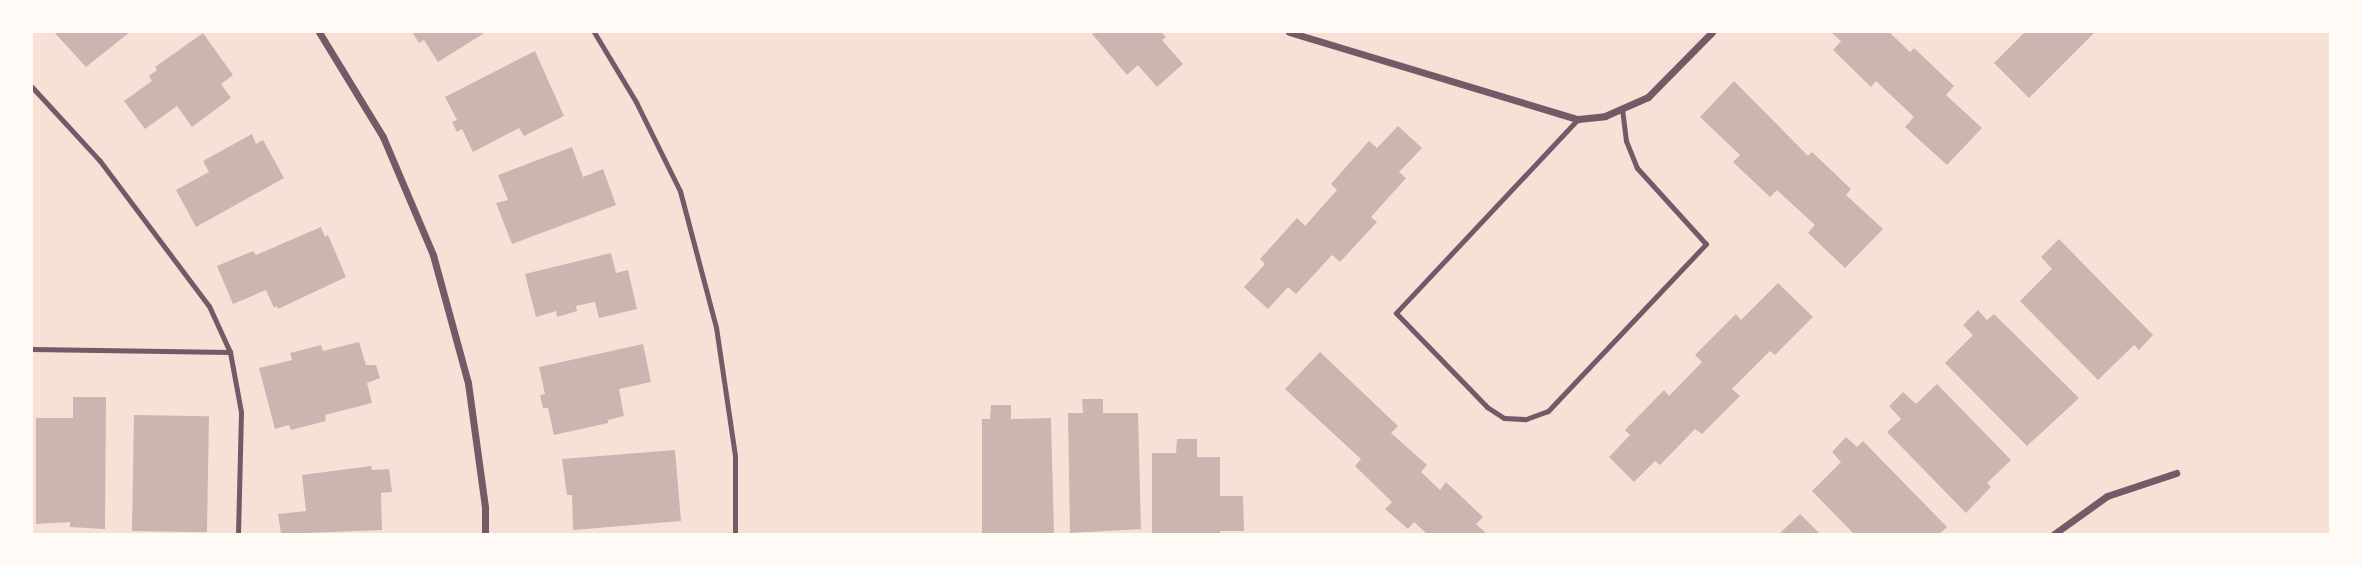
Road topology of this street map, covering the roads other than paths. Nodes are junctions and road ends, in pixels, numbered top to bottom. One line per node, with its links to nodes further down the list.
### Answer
1 (319, 32): 12 (street)
2 (594, 32): 13 (lane)
3 (1289, 32): 7 (street)
4 (1712, 32): 6 (street)
5 (32, 87): 9 (lane)
6 (1622, 110): 7 (street); 7 (lane)
7 (1578, 119)
8 (32, 349): 9 (lane)
9 (230, 352): 11 (lane)
10 (2176, 473): 14 (street)
11 (238, 534)
12 (485, 534)
13 (735, 534)
14 (2054, 534)

